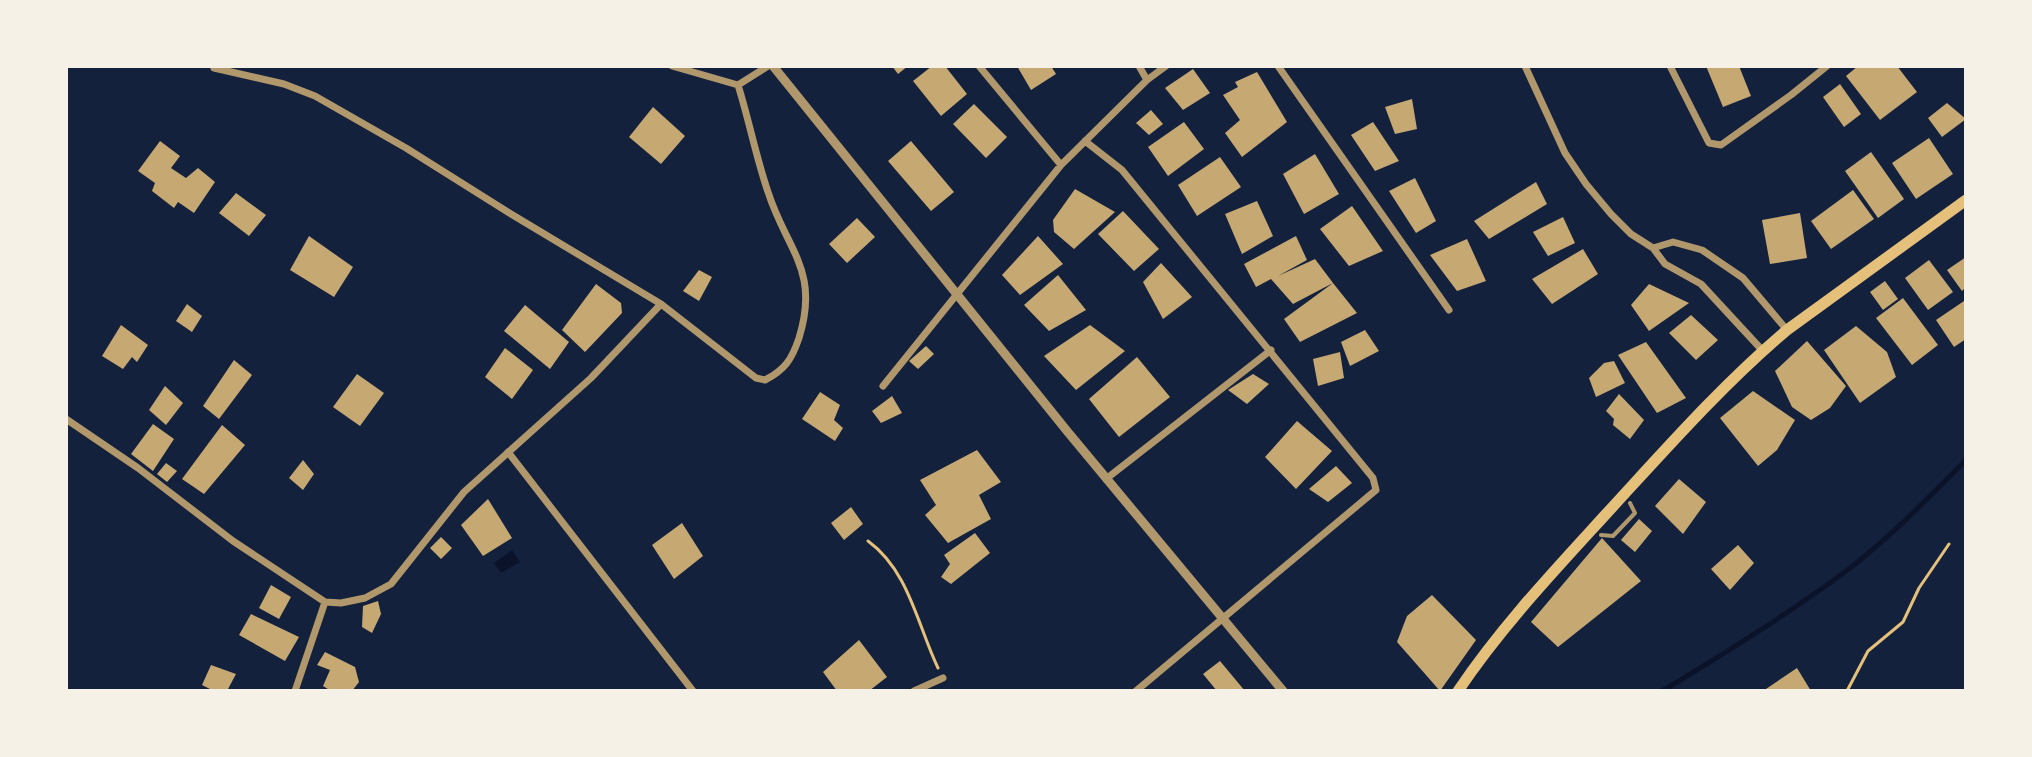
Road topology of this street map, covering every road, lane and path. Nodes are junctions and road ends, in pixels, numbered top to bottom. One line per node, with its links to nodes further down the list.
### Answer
1 (672, 66): 12 (street)
2 (771, 66): 12 (street); 17 (street)
3 (979, 66): 14 (street)
4 (1139, 66): 11 (street)
5 (1166, 66): 11 (street)
6 (1278, 66): 19 (street)
7 (1525, 66): 16 (street)
8 (1670, 66): 9 (street)
9 (1827, 66)
10 (214, 68): 18 (street)
11 (1147, 80): 13 (street)
12 (738, 85): 18 (street)
13 (1085, 141): 14 (street); 21 (street)
14 (1061, 165): 17 (street)
15 (1966, 200): 20 (main road)
16 (1653, 248): 20 (street); 22 (street)
17 (956, 293): 23 (street); 26 (street)
18 (661, 304): 25 (street)
19 (1449, 310)
20 (1787, 330): 22 (main road)
21 (1271, 350): 26 (street); 32 (street)
22 (1762, 350): 39 (main road)
23 (883, 386)
24 (66, 419): 31 (street)
25 (508, 452): 31 (street); 35 (street)
26 (1106, 479): 32 (street)
27 (1630, 503): 28 (lane)
28 (1601, 535)
29 (868, 541): 33 (path)
30 (1949, 544): 40 (path)
31 (325, 602): 34 (street)
32 (1224, 619): 37 (street); 38 (street)
33 (943, 678): 36 (street)
34 (295, 691)
35 (693, 691)
36 (914, 691)
37 (1136, 691)
38 (1283, 691)
39 (1458, 691)
40 (1847, 691)

